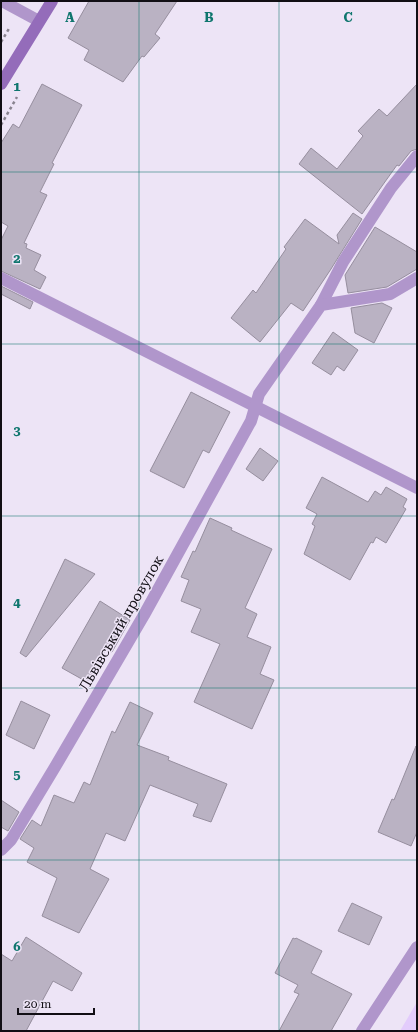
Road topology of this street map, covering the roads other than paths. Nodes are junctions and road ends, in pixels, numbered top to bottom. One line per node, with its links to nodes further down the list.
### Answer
1 (2, 1): 3 (street)
2 (52, 1): 3 (street)
3 (39, 21): 4 (street)
4 (1, 84)
5 (417, 156): 8 (street, Львівський провулок)
6 (1, 278): 9 (street)
7 (417, 278): 8 (street)
8 (321, 305): 9 (street, Львівський провулок)
9 (256, 406): 10 (street); 11 (street, Львівський провулок)
10 (417, 488)
11 (1, 850)
12 (417, 947): 13 (street)
13 (362, 1031)

